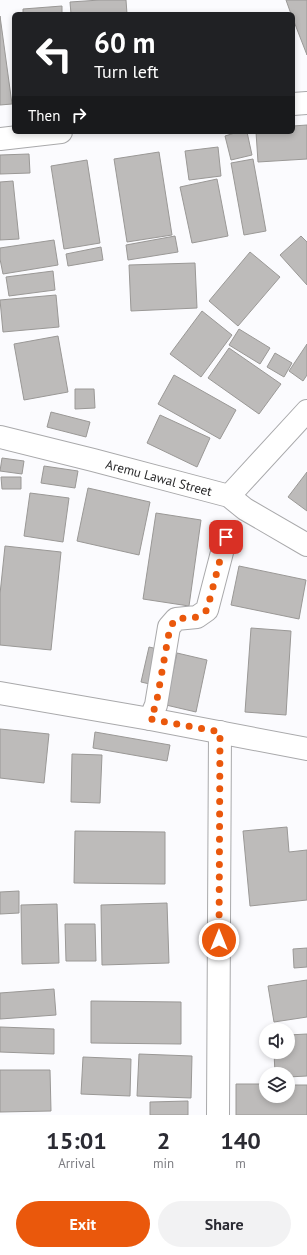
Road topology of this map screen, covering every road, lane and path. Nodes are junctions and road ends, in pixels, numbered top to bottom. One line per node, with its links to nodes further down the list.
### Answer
1 (307, 103): 2 (street)
2 (295, 104)
3 (44, 134): 4 (street)
4 (0, 139)
5 (307, 410): 7 (street)
6 (0, 437): 7 (street, Aremu Lawal Street)
7 (229, 496): 9 (street, Aremu Lawal Street)
8 (226, 537): 11 (street)
9 (307, 545)
10 (0, 694): 11 (street)
11 (150, 719): 12 (street)
12 (220, 732): 13 (street); 14 (street)
13 (307, 749)
14 (218, 1115)

